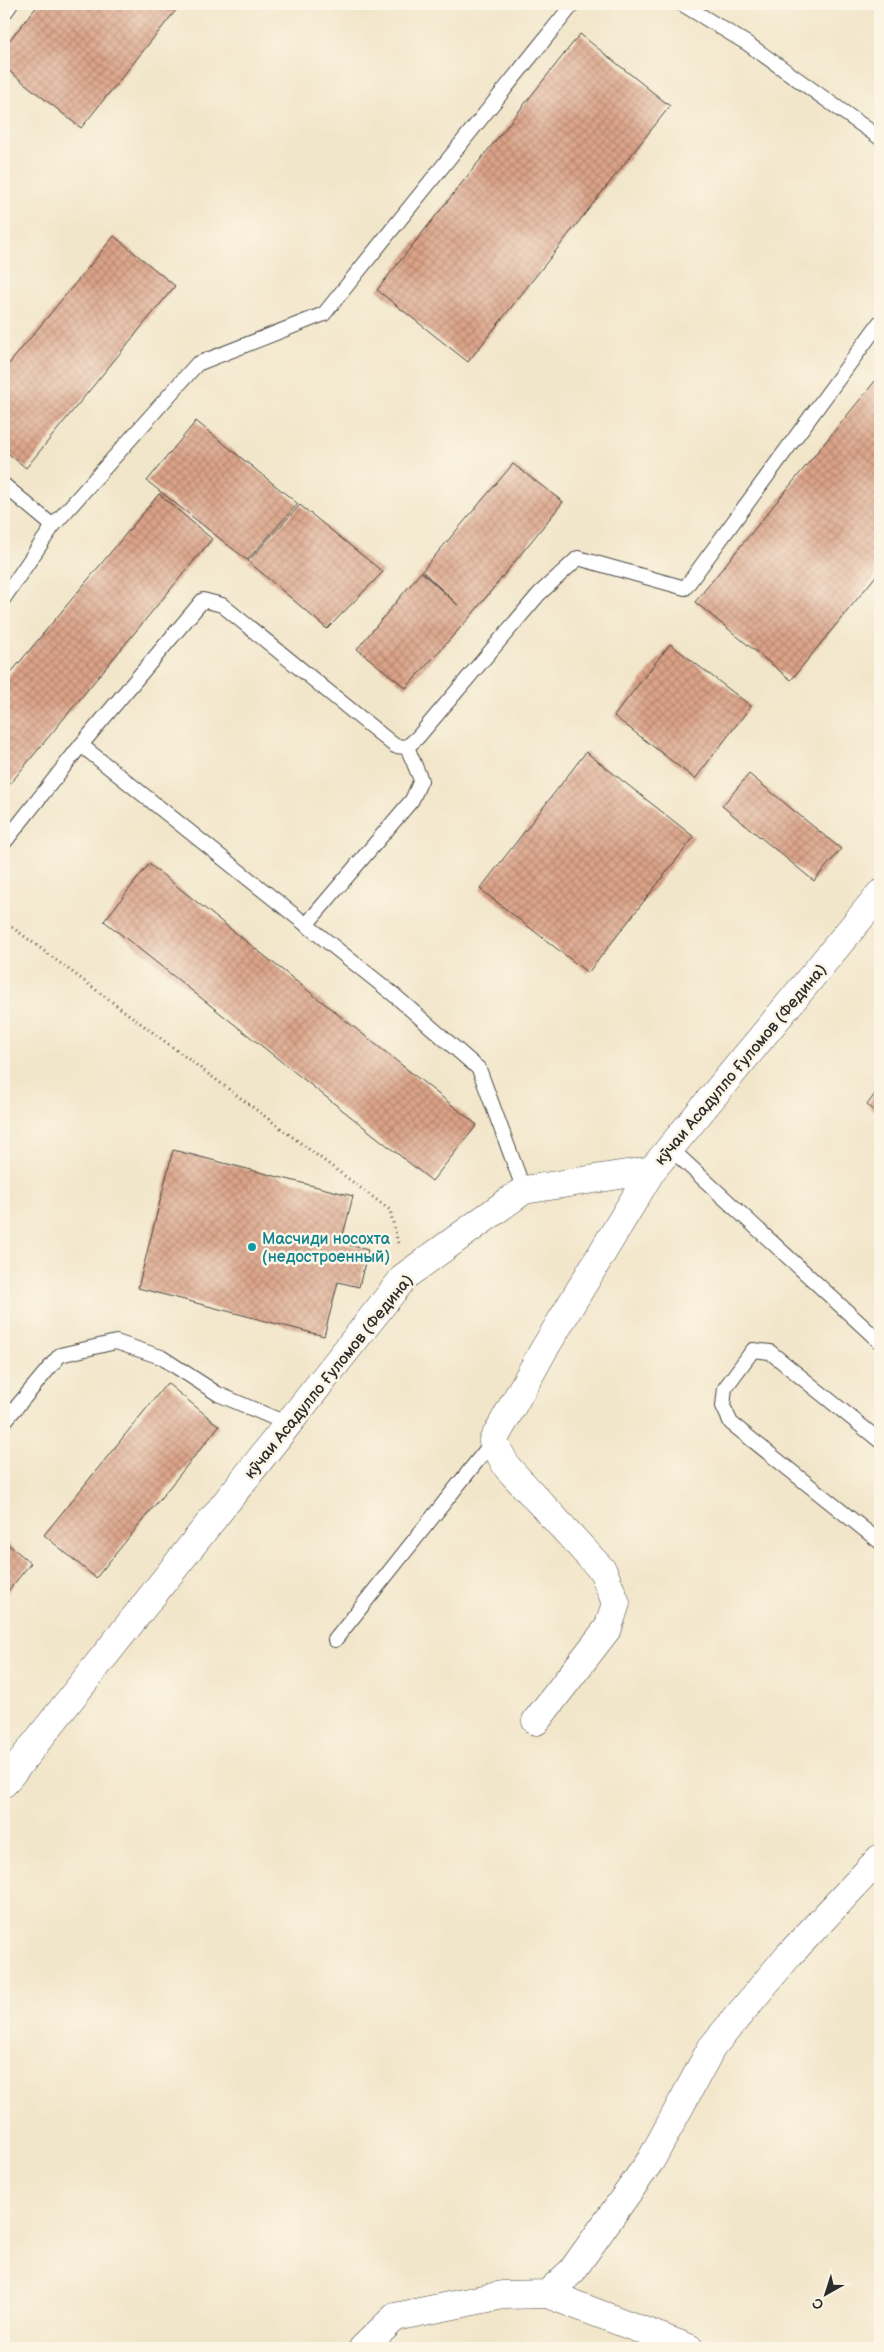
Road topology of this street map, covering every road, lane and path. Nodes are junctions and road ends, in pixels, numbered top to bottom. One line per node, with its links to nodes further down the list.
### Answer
1 (11, 4): 4 (lane)
2 (573, 4): 8 (lane)
3 (682, 4): 5 (lane)
4 (4, 14)
5 (880, 138)
6 (880, 322): 11 (lane)
7 (4, 485): 8 (lane)
8 (53, 526): 9 (lane)
9 (4, 598)
10 (81, 745): 11 (lane); 12 (lane); 15 (lane)
11 (407, 747): 15 (lane)
12 (4, 843)
13 (880, 894): 16 (street, кӯчаи Асадулло Ғуломов (Федина))
14 (4, 921): 19 (path)
15 (306, 925): 18 (lane)
16 (670, 1148): 17 (street, кӯчаи Асадулло Ғуломов (Федина)); 20 (lane)
17 (652, 1170): 18 (street, кӯчаи Асадулло Ғуломов (Федина)); 23 (street)
18 (524, 1190): 19 (street, кӯчаи Асадулло Ғуломов (Федина))
19 (404, 1276): 22 (street, кӯчаи Асадулло Ғуломов (Федина))
20 (880, 1342)
21 (4, 1422): 22 (lane)
22 (288, 1424): 28 (street, кӯчаи Асадулло Ғуломов (Федина))
23 (493, 1441): 26 (lane); 27 (street)
24 (880, 1441): 25 (lane)
25 (880, 1542)
26 (335, 1640)
27 (536, 1721)
28 (4, 1783)
29 (880, 1858): 30 (street)
30 (547, 2294): 31 (street); 32 (street)
31 (362, 2348)
32 (689, 2348)

